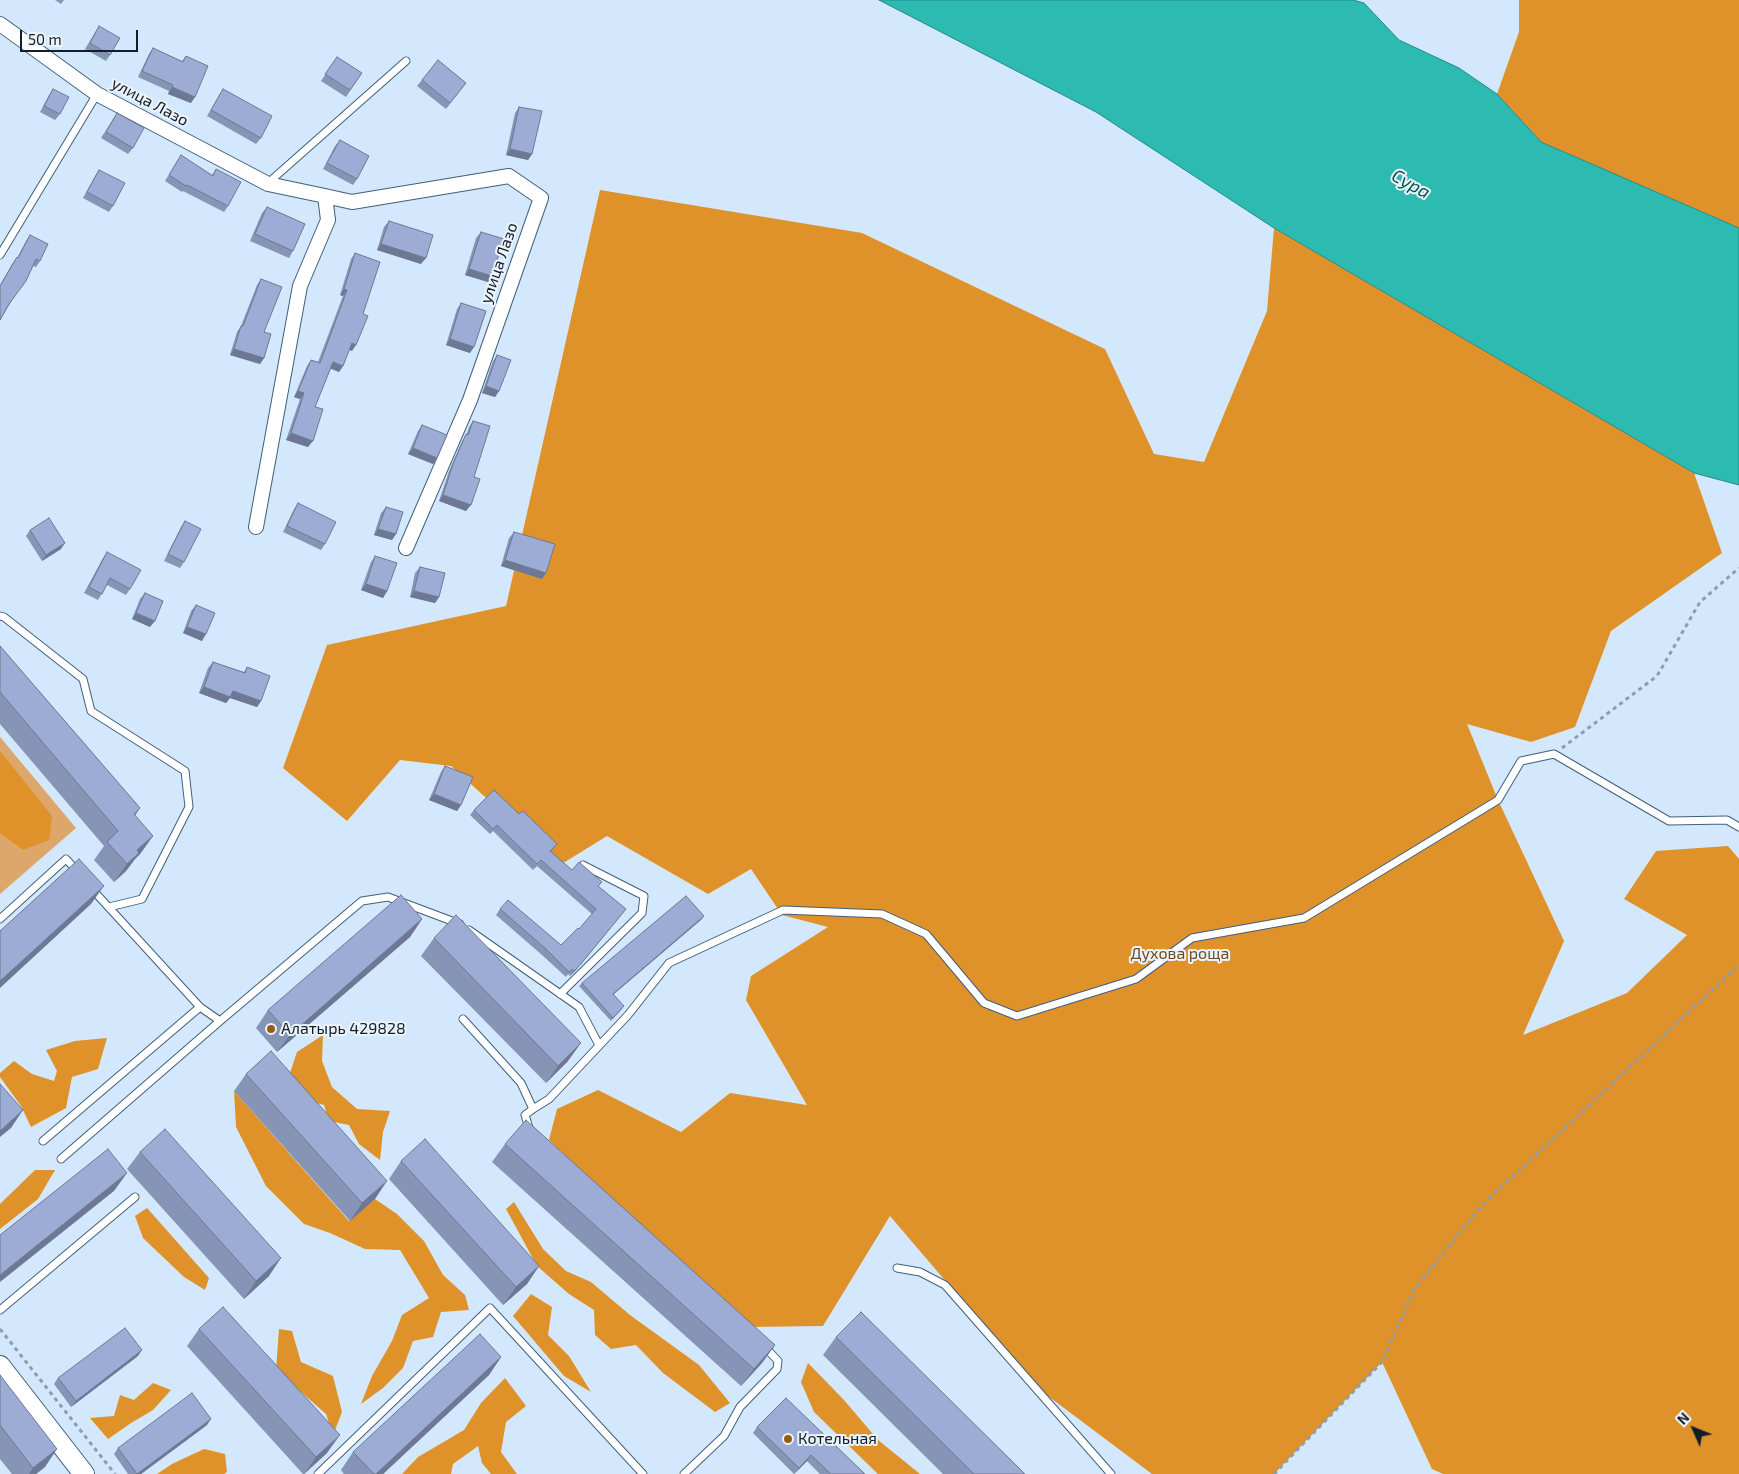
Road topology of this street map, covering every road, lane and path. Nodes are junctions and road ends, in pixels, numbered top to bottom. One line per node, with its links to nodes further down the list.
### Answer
1 (0, 24): 3 (street, улица Лазо)
2 (406, 61): 4 (lane)
3 (97, 94): 4 (street, улица Лазо); 6 (lane)
4 (268, 184): 5 (street, улица Лазо)
5 (325, 196): 7 (street); 8 (street, улица Лазо)
6 (0, 255)
7 (256, 527)
8 (406, 548)
9 (1739, 568): 11 (path)
10 (0, 616): 14 (lane)
11 (1554, 754): 12 (lane); 21 (lane)
12 (1739, 827)
13 (583, 865): 17 (lane)
14 (109, 907): 15 (lane); 18 (lane)
15 (0, 919)
16 (1739, 965): 38 (path)
17 (560, 994): 20 (lane); 21 (lane)
18 (200, 1007): 20 (lane); 24 (lane)
19 (463, 1019): 22 (lane)
20 (220, 1021): 25 (lane)
21 (599, 1045): 22 (lane)
22 (533, 1109): 23 (lane)
23 (534, 1133)
24 (43, 1141)
25 (61, 1159)
26 (135, 1197): 28 (lane)
27 (897, 1268): 37 (lane)
28 (0, 1310)
29 (0, 1329): 33 (path)
30 (761, 1342): 36 (lane)
31 (0, 1366): 32 (street)
32 (84, 1474)
33 (115, 1474)
34 (318, 1474): 35 (lane)
35 (643, 1474)
36 (684, 1474)
37 (1111, 1474)
38 (1274, 1474)

